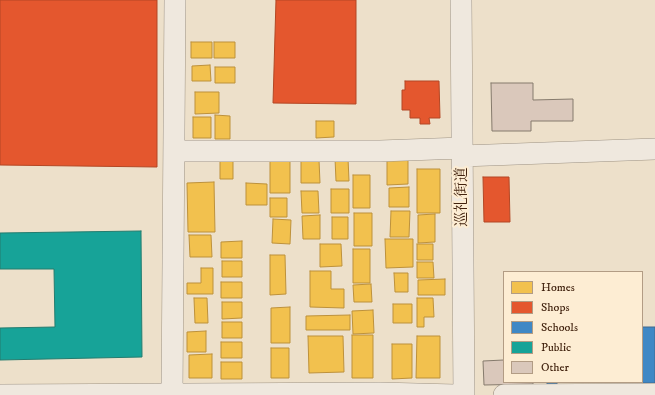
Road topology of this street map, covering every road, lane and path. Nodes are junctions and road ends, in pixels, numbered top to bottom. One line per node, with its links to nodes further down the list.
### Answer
1 (175, 0): 4 (street)
2 (461, 0): 5 (street, 巡礼街道)
3 (655, 149): 5 (street)
4 (174, 151): 5 (street); 9 (street)
5 (462, 152): 11 (street, 巡礼街道)
6 (655, 394): 12 (street)
7 (0, 395): 8 (street)
8 (38, 395): 9 (street)
9 (182, 395): 10 (street)
10 (455, 395)
11 (464, 395)
12 (504, 395)

